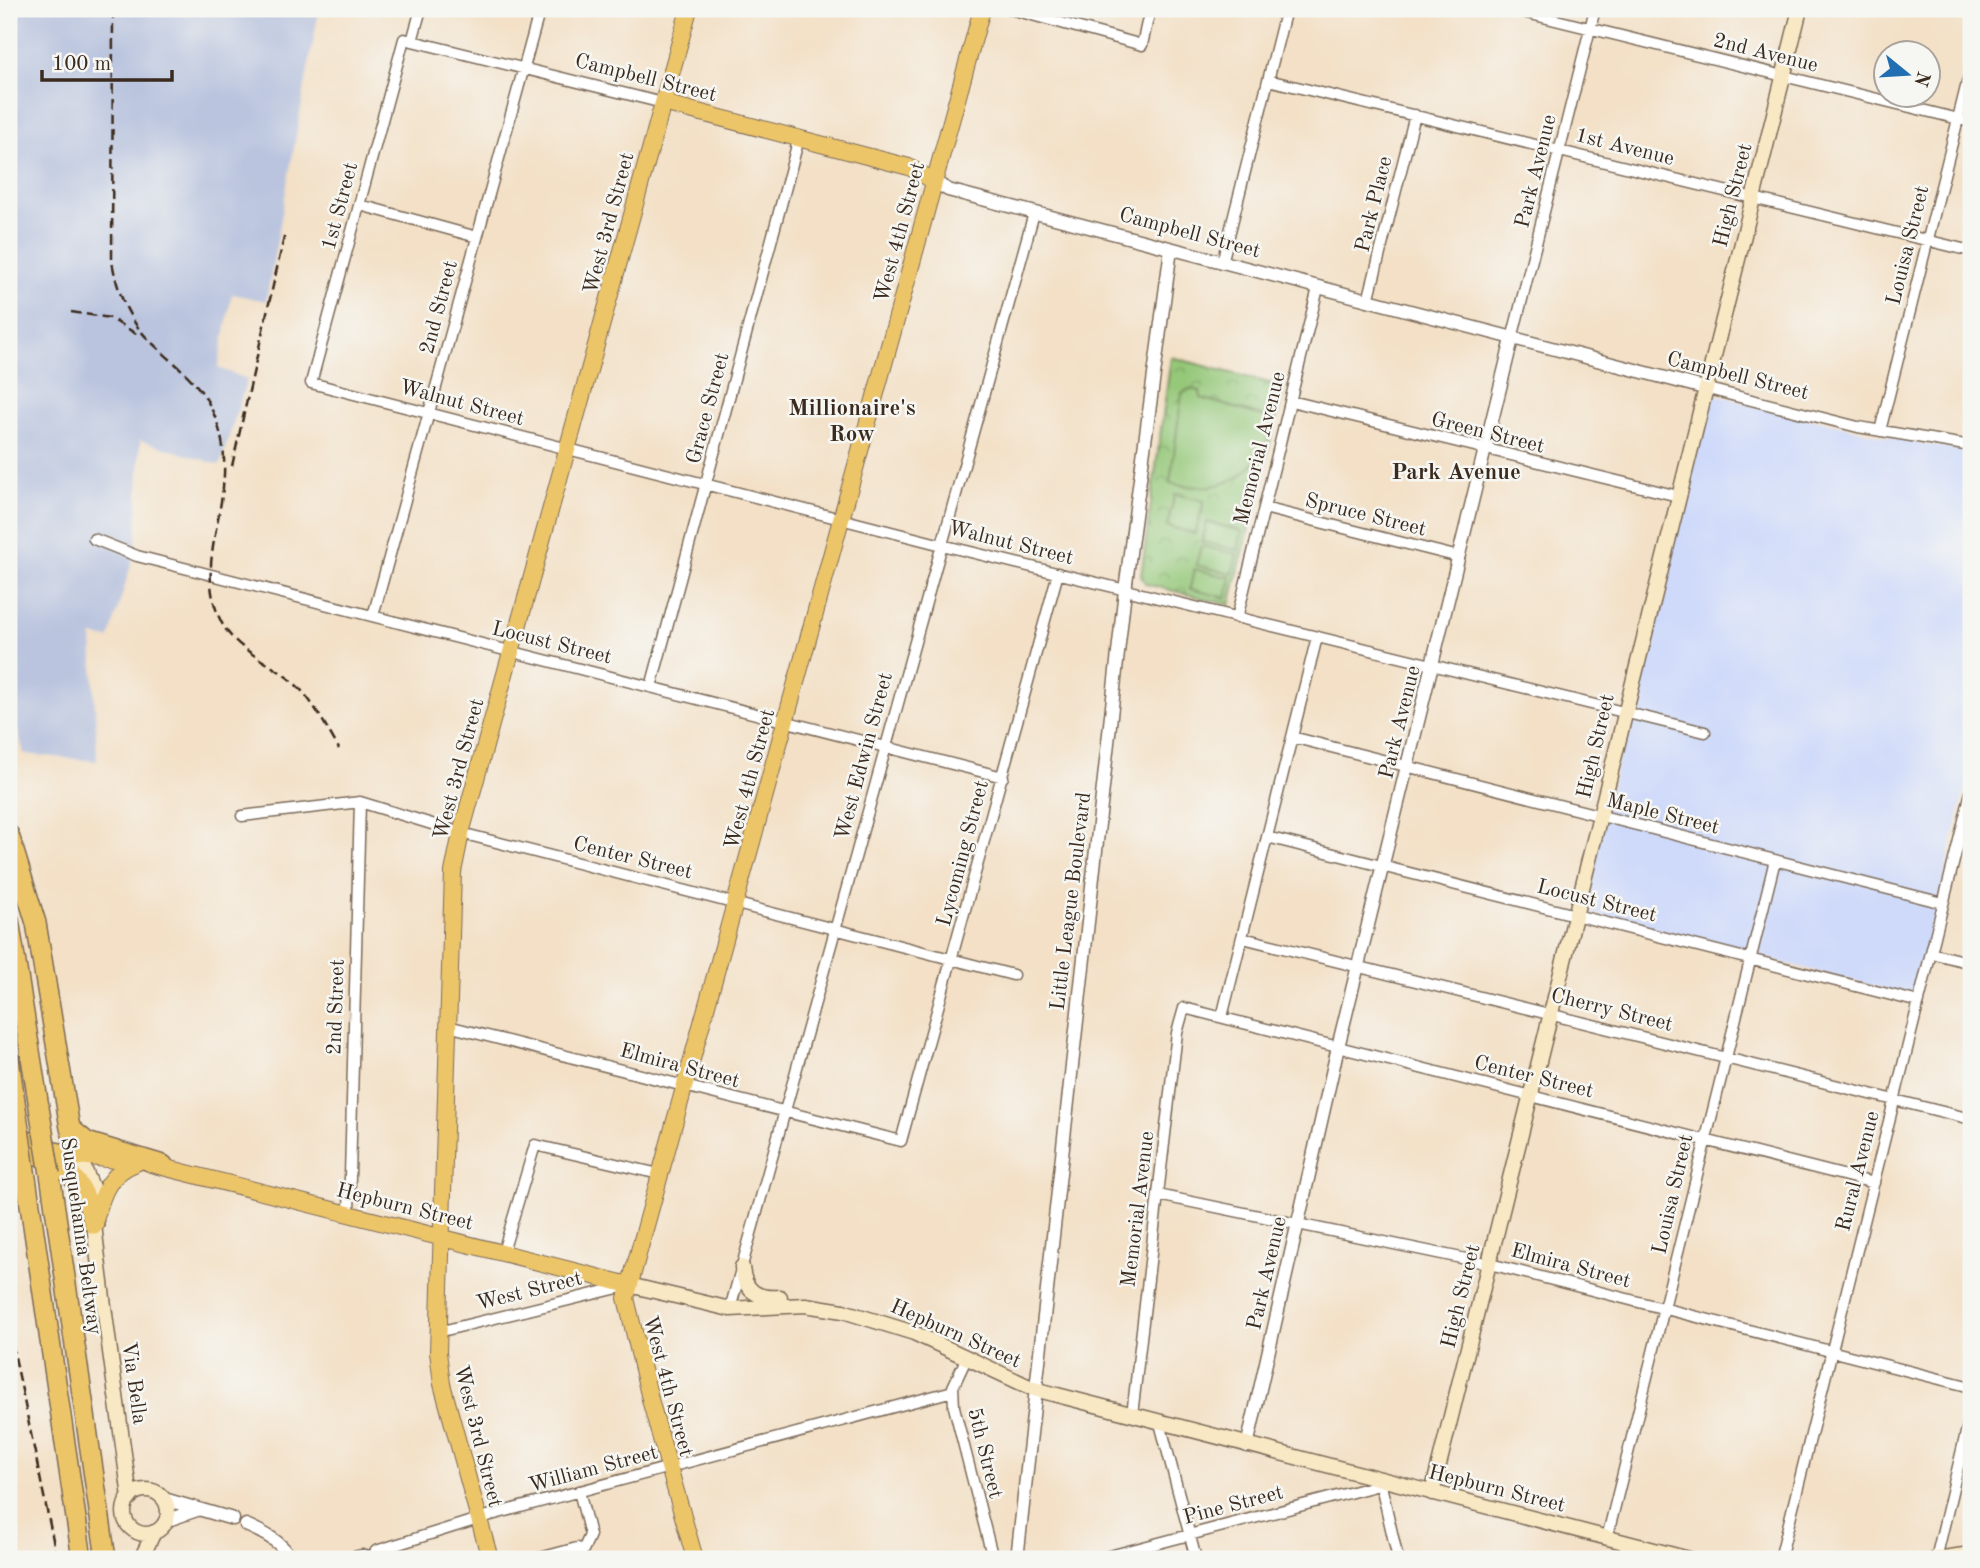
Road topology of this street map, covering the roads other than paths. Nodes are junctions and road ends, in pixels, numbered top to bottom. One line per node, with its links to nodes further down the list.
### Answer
1 (421, 9): 12 (street, 1st Street)
2 (540, 9): 14 (street, 2nd Street)
3 (689, 9): 17 (main road, West 3rd Street)
4 (982, 9): 23 (main road, West 4th Street)
5 (1010, 9): 6 (street)
6 (1150, 9)
7 (1286, 9): 16 (street)
8 (1511, 9): 11 (street, 2nd Avenue)
9 (1595, 9): 11 (street, Park Avenue)
10 (1800, 9): 15 (main road, High Street)
11 (1590, 28): 15 (street, 2nd Avenue); 22 (street, Park Avenue)
12 (408, 40): 14 (street, Campbell Street); 25 (street, 1st Street)
13 (1971, 67): 19 (street, Louisa Street)
14 (524, 68): 17 (street, Campbell Street); 27 (street, 2nd Street)
15 (1783, 76): 19 (street, 2nd Avenue); 24 (main road, High Street)
16 (1268, 80): 18 (street, 1st Avenue); 31 (street)
17 (663, 103): 21 (main road, Campbell Street); 41 (main road, West 3rd Street)
18 (1415, 116): 22 (street, 1st Avenue); 33 (street, Park Place)
19 (1958, 119): 20 (street, 2nd Avenue); 28 (street, Louisa Street)
20 (1971, 122)
21 (799, 138): 23 (main road, Campbell Street); 43 (street, Grace Street)
22 (1560, 149): 24 (street, 1st Avenue); 34 (street, Park Avenue)
23 (934, 180): 26 (street, Campbell Street); 46 (main road, West 4th Street)
24 (1754, 198): 28 (street, 1st Avenue); 36 (main road, High Street)
25 (360, 205): 27 (street); 35 (street, 1st Street)
26 (1034, 213): 29 (street, Campbell Street); 48 (street, West Edwin Street)
27 (477, 237): 38 (street, 2nd Street)
28 (1928, 242): 30 (street, 1st Avenue); 39 (street, Louisa Street)
29 (1171, 249): 31 (street, Campbell Street); 51 (street, Little League Boulevard)
30 (1971, 251)
31 (1222, 262): 32 (street, Campbell Street)
32 (1318, 288): 33 (street, Campbell Street); 37 (street, Memorial Avenue)
33 (1368, 301): 34 (street, Campbell Street)
34 (1512, 340): 36 (street, Campbell Street); 42 (street, Park Avenue)
35 (311, 383): 38 (street, Walnut Street)
36 (1704, 388): 39 (street, Campbell Street); 44 (main road, High Street)
37 (1291, 401): 42 (street, Green Street); 45 (street, Memorial Avenue)
38 (429, 413): 41 (street, Walnut Street); 52 (street, 2nd Street)
39 (1880, 432): 40 (street, Campbell Street)
40 (1971, 446)
41 (567, 449): 43 (street, Walnut Street); 55 (main road, West 3rd Street)
42 (1485, 450): 44 (street, Green Street); 49 (street, Park Avenue)
43 (706, 484): 46 (street, Walnut Street); 57 (street, Grace Street)
44 (1678, 496): 58 (main road, High Street)
45 (1264, 508): 49 (street, Spruce Street); 53 (street, Memorial Avenue)
46 (842, 518): 48 (street, Walnut Street); 59 (main road, West 4th Street)
47 (94, 539): 52 (street, Locust Street)
48 (942, 545): 50 (street, Walnut Street); 62 (street, West Edwin Street)
49 (1459, 557): 56 (street, Park Avenue)
50 (1058, 573): 51 (street, Walnut Street); 64 (street, Lycoming Street)
51 (1125, 590): 53 (street, Walnut Street); 125 (street, Little League Boulevard)
52 (373, 615): 55 (street, Locust Street)
53 (1237, 618): 54 (street, Walnut Street)
54 (1317, 637): 56 (street, Walnut Street); 61 (street)
55 (511, 652): 57 (street, Locust Street); 69 (main road, West 3rd Street)
56 (1432, 667): 58 (street, Walnut Street); 63 (street, Park Avenue)
57 (650, 688): 59 (street, Locust Street)
58 (1624, 713): 60 (street, Walnut Street); 68 (main road, High Street)
59 (786, 722): 62 (street, Locust Street); 74 (main road, West 4th Street)
60 (1705, 732)
61 (1292, 737): 63 (street, Maple Street); 71 (street)
62 (886, 748): 64 (street, Locust Street); 78 (street, West Edwin Street)
63 (1407, 766): 68 (street, Maple Street); 73 (street, Park Avenue)
64 (1003, 777): 82 (street, Lycoming Street)
65 (1971, 798): 75 (street, Rural Avenue)
66 (360, 802): 67 (street, Center Street); 69 (street, Center Street); 110 (street, 2nd Street)
67 (242, 816)
68 (1600, 816): 72 (street, Maple Street); 76 (main road, High Street)
69 (461, 833): 74 (street, Center Street); 90 (main road, West 3rd Street)
70 (9, 835): 100 (highway)
71 (1267, 837): 73 (street, Locust Street); 79 (street)
72 (1775, 860): 75 (street, Maple Street); 81 (street, Louisa Street)
73 (1382, 867): 76 (street, Locust Street); 84 (street, Park Avenue)
74 (736, 903): 78 (street, Center Street); 94 (main road, West 4th Street)
75 (1943, 903): 80 (street, Rural Avenue)
76 (1576, 915): 81 (street, Locust Street); 88 (main road, High Street)
77 (9, 920): 151 (highway, Susquehanna Beltway, bridge)
78 (835, 929): 82 (street, Center Street); 97 (street, West Edwin Street)
79 (1243, 937): 84 (street, Cherry Street); 89 (street)
80 (1931, 953): 83 (street); 86 (street, Rural Avenue)
81 (1751, 958): 86 (street, Locust Street); 92 (street, Louisa Street)
82 (953, 959): 85 (street, Center Street); 102 (street, Lycoming Street)
83 (1971, 963)
84 (1358, 965): 88 (street, Cherry Street); 91 (street, Park Avenue)
85 (1013, 975)
86 (1919, 1002): 96 (street, Rural Avenue)
87 (1184, 1008): 89 (street, Center Street); 109 (street, Memorial Avenue)
88 (1551, 1014): 92 (street, Cherry Street); 95 (main road, High Street)
89 (1222, 1017): 91 (street, Center Street)
90 (448, 1026): 94 (street, Elmira Street); 113 (main road, West 3rd Street)
91 (1338, 1046): 95 (street, Center Street); 112 (street, Park Avenue)
92 (1726, 1058): 96 (street, Cherry Street); 101 (street, Louisa Street)
93 (9, 1059): 99 (highway)
94 (685, 1086): 97 (street, Elmira Street); 107 (main road, West 4th Street)
95 (1531, 1096): 101 (street, Center Street); 115 (main road, High Street)
96 (1895, 1100): 98 (street, Cherry Street); 108 (street, Rural Avenue)
97 (785, 1112): 102 (street, Elmira Street); 116 (street, West Edwin Street)
98 (1971, 1119)
99 (13, 1128): 104 (highway); 150 (highway, bridge)
100 (71, 1128): 104 (highway); 106 (highway)
101 (1704, 1139): 108 (street, Center Street); 119 (street, Louisa Street)
102 (901, 1141)
103 (9, 1143): 111 (highway)
104 (79, 1156): 105 (main road, Hepburn Street); 111 (main road, Via Bella)
105 (136, 1163): 106 (main road, Hepburn Street); 111 (main road)
106 (163, 1165): 110 (main road, Hepburn Street)
107 (659, 1174): 114 (street); 117 (main road, West 4th Street)
108 (1874, 1183): 122 (street, Rural Avenue)
109 (1158, 1195): 112 (street, Elmira Street); 128 (street, Memorial Avenue)
110 (349, 1213): 113 (main road, Hepburn Street)
111 (94, 1224): 131 (main road, Via Bella)
112 (1297, 1224): 115 (street, Elmira Street); 130 (street, Park Avenue)
113 (441, 1237): 114 (main road, Hepburn Street); 121 (main road, West 3rd Street)
114 (503, 1252): 117 (main road, Hepburn Street)
115 (1490, 1264): 119 (street, Elmira Street); 136 (main road, High Street)
116 (742, 1266): 118 (main road); 120 (street, West Edwin Street)
117 (629, 1285): 120 (main road, Hepburn Street); 121 (street, West Street); 132 (main road, West 4th Street)
118 (804, 1305): 120 (main road, Hepburn Street); 123 (main road, Hepburn Street)
119 (1664, 1308): 122 (street, Elmira Street); 147 (street, Louisa Street)
120 (730, 1309)
121 (438, 1332): 141 (main road, West 3rd Street)
122 (1832, 1352): 124 (street, Elmira Street); 165 (street, Rural Avenue)
123 (967, 1357): 125 (main road, Hepburn Street); 126 (street, 5th Street)
124 (1971, 1387)
125 (1034, 1389): 128 (main road, Hepburn Street); 160 (street, Little League Boulevard)
126 (953, 1391): 132 (street, William Street); 159 (street, 5th Street)
127 (1971, 1412): 166 (street)
128 (1132, 1415): 129 (main road, Hepburn Street)
129 (1160, 1423): 130 (main road, Hepburn Street); 146 (street)
130 (1247, 1446): 133 (main road, Hepburn Street)
131 (125, 1451): 134 (main road, Via Bella); 137 (main road, Via Bella)
132 (669, 1468): 135 (street, William Street); 158 (main road, West 4th Street)
133 (1379, 1483): 136 (main road, Hepburn Street); 146 (street, Pine Street); 163 (street)
134 (150, 1490): 137 (main road); 138 (main road)
135 (579, 1491): 141 (street, William Street); 149 (street)
136 (1432, 1493): 147 (main road, Hepburn Street)
137 (130, 1498): 144 (main road)
138 (164, 1499): 139 (street); 142 (main road)
139 (201, 1510): 140 (street); 142 (street)
140 (233, 1519): 143 (street)
141 (478, 1520): 155 (street, William Street); 156 (main road, West 3rd Street)
142 (165, 1521): 145 (main road)
143 (246, 1525): 153 (street)
144 (133, 1530): 145 (main road); 152 (main road)
145 (154, 1532): 152 (main road)
146 (1189, 1535): 161 (street, Pine Street); 162 (street)
147 (1607, 1538): 164 (main road, Hepburn Street)
148 (1971, 1554): 166 (main road)
149 (581, 1555): 157 (street)
150 (82, 1559)
151 (109, 1559)
152 (139, 1559)
153 (291, 1559)
154 (348, 1559): 155 (street, William Street)
155 (371, 1559)
156 (489, 1559)
157 (536, 1559)
158 (695, 1559)
159 (993, 1559)
160 (1017, 1559)
161 (1098, 1559)
162 (1196, 1559)
163 (1398, 1559)
164 (1689, 1559)
165 (1780, 1559)
166 (1936, 1559)

